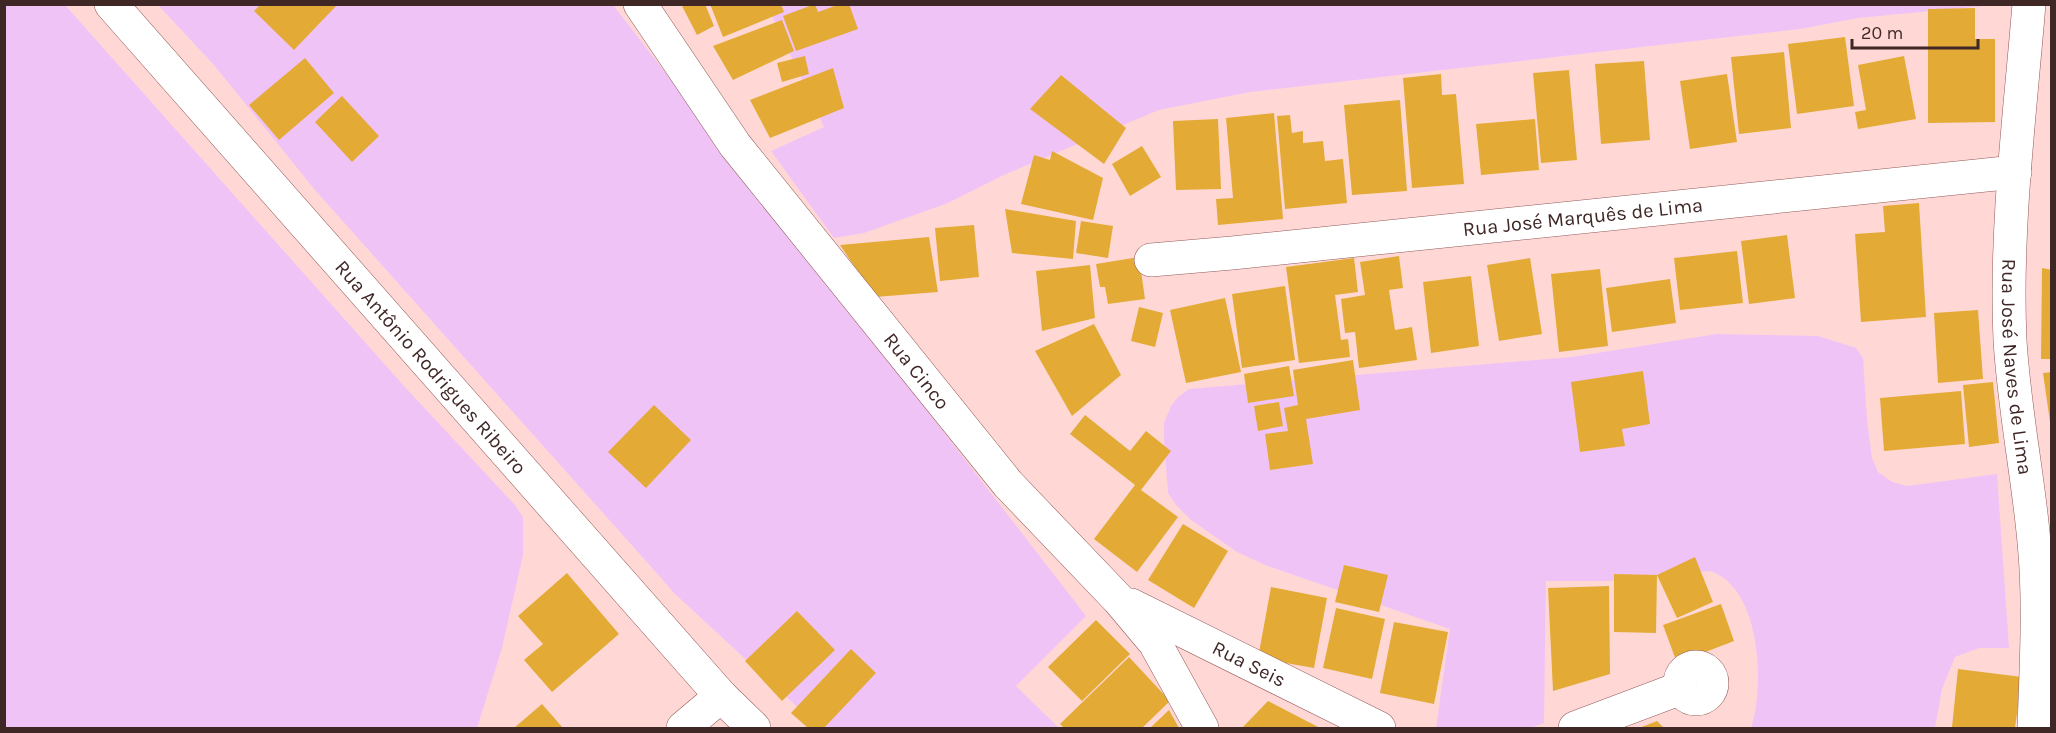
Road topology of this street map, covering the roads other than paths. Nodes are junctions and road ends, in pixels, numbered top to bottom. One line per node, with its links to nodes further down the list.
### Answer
1 (111, 4): 8 (street, Rua Antônio Rodrigues Ribeiro)
2 (640, 4): 6 (street, Rua Cinco)
3 (2029, 4): 4 (street, Rua José Naves de Lima)
4 (2015, 172): 5 (street, Rua José Marquês de Lima); 14 (street, Rua José Naves de Lima)
5 (1151, 260)
6 (1118, 599): 11 (street, Rua Cinco); 12 (street, Rua Seis)
7 (1681, 688): 13 (street)
8 (721, 696): 9 (street); 10 (street, Rua Antônio Rodrigues Ribeiro)
9 (683, 729)
10 (754, 729)
11 (1202, 729)
12 (1379, 729)
13 (1575, 729)
14 (2034, 729)

